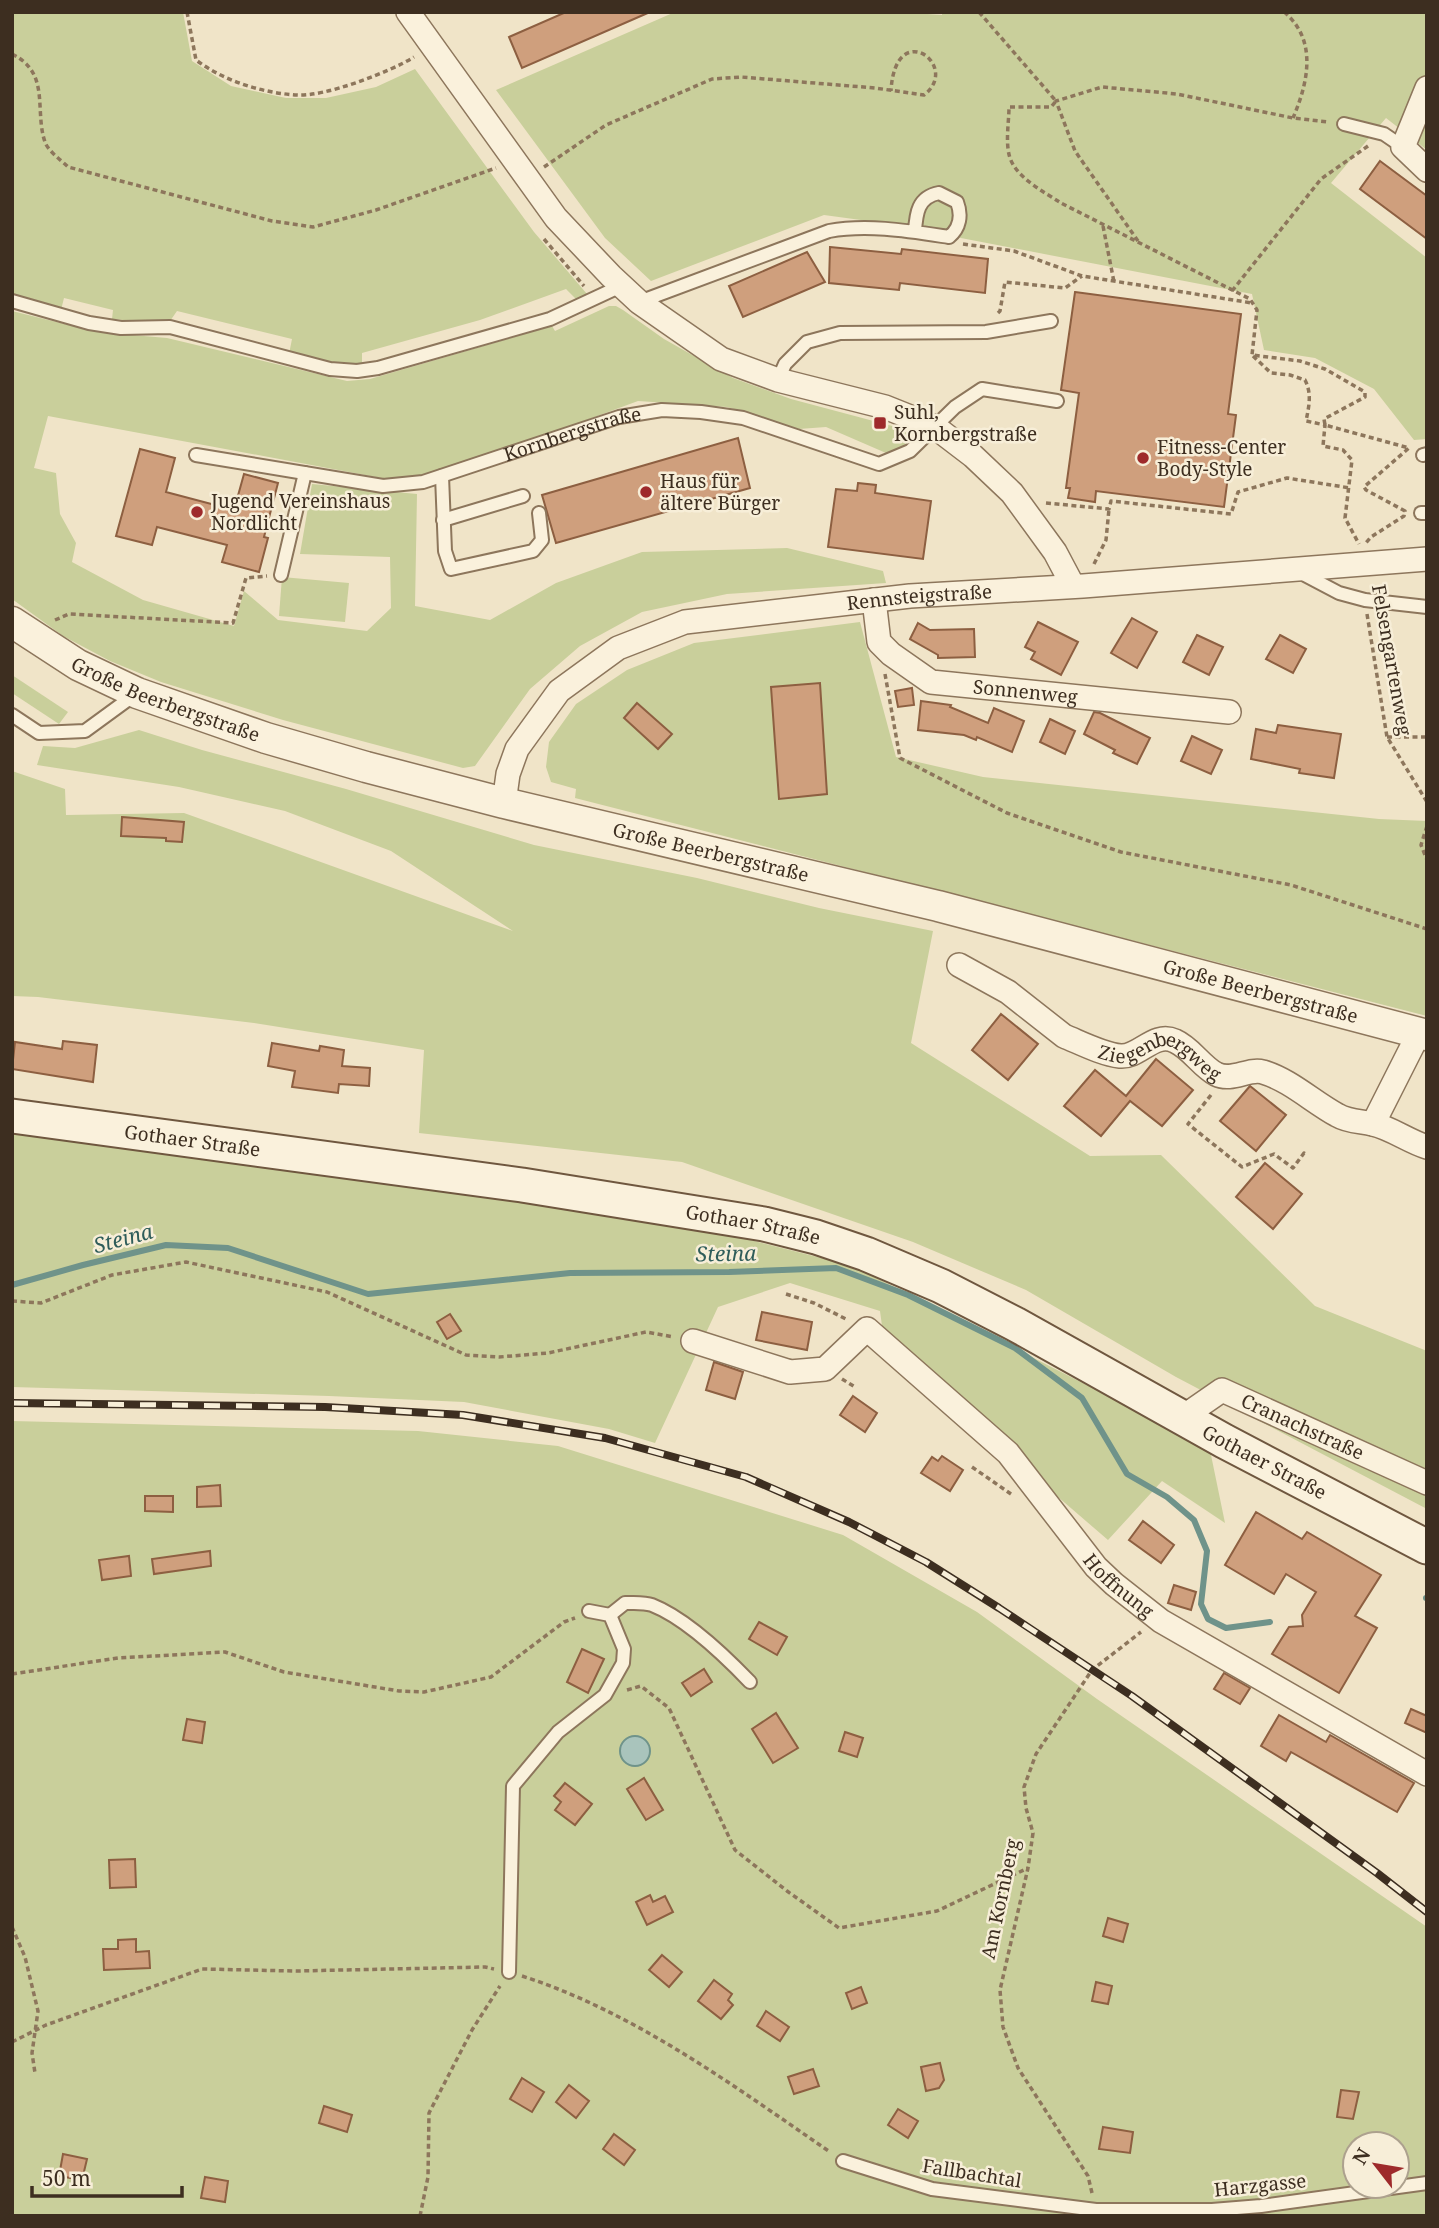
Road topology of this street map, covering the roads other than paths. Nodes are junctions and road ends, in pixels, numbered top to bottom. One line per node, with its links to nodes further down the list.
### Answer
1 (408, 12): 7 (street)
2 (1427, 88): 4 (street)
3 (1344, 124): 4 (lane)
4 (1404, 147): 5 (street)
5 (1427, 170)
6 (915, 232): 6 (lane); 9 (lane)
7 (621, 286): 8 (lane); 9 (street)
8 (12, 301)
9 (639, 302): 11 (street)
10 (1051, 321): 11 (lane)
11 (778, 380): 13 (street)
12 (1057, 401): 13 (lane, Kornbergstraße)
13 (935, 427): 16 (lane, Kornbergstraße); 23 (street)
14 (196, 455): 15 (lane, Kornbergstraße)
15 (305, 473): 16 (lane, Kornbergstraße); 22 (lane)
16 (442, 476): 19 (lane)
17 (523, 496): 19 (lane)
18 (539, 513): 19 (lane)
19 (443, 520)
20 (1427, 559): 21 (street, Rennsteigstraße)
21 (1294, 570): 23 (street, Rennsteigstraße); 25 (lane)
22 (281, 575)
23 (1073, 586): 24 (street, Rennsteigstraße)
24 (874, 600): 28 (street, Sonnenweg); 30 (street, Rennsteigstraße)
25 (1427, 607)
26 (20, 627): 27 (street, Große Beerbergstraße)
27 (137, 693): 29 (lane); 30 (street, Große Beerbergstraße)
28 (1229, 712)
29 (12, 715)
30 (504, 803): 32 (street, Große Beerbergstraße)
31 (959, 965): 34 (street, Ziegenbergweg)
32 (1423, 1034): 34 (street)
33 (12, 1116): 37 (main road, Gothaer Straße)
34 (1373, 1124): 35 (street, Ziegenbergweg)
35 (1427, 1147)
36 (693, 1341): 43 (street, Hoffnung)
37 (1183, 1417): 38 (street, Cranachstraße); 39 (main road, Gothaer Straße)
38 (1427, 1483)
39 (1427, 1547)
40 (589, 1611): 41 (lane)
41 (610, 1615): 42 (lane); 44 (lane)
42 (750, 1682)
43 (1427, 1774)
44 (509, 1972)
45 (844, 2161): 47 (lane, Fallbachtal)
46 (1427, 2183): 47 (lane, Harzgasse)
47 (1096, 2213)

